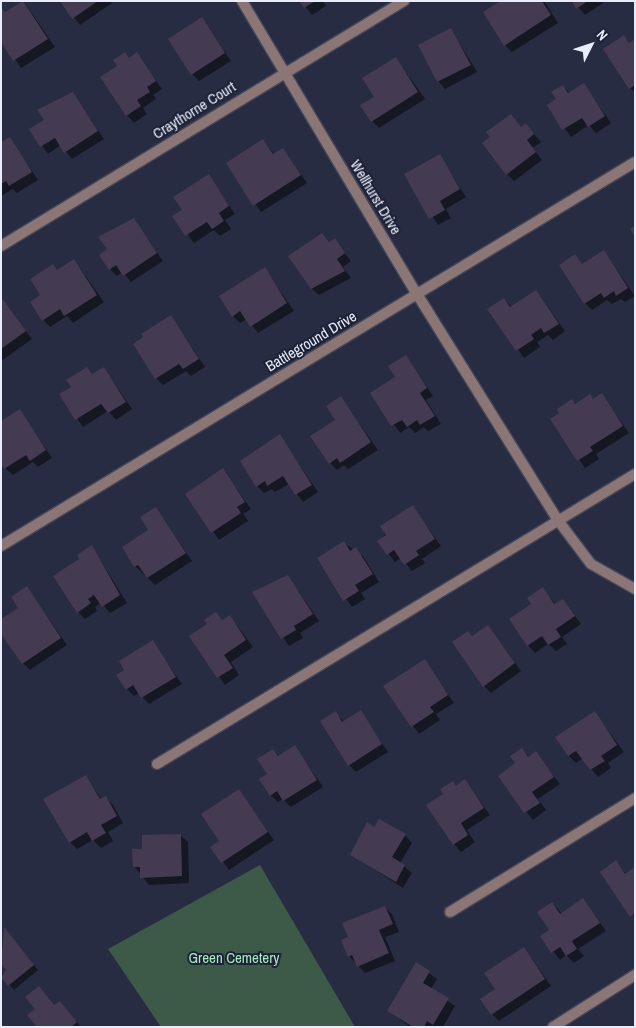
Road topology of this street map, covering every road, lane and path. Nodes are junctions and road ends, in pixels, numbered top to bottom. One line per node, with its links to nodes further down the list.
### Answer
1 (242, 1): 3 (street, Wellhurst Drive)
2 (404, 1): 3 (street, Craythorne Court)
3 (284, 72): 5 (street, Craythorne Court); 6 (street, Wellhurst Drive)
4 (635, 162): 6 (street, Battleground Drive)
5 (1, 246)
6 (417, 294): 8 (street, Wellhurst Drive); 9 (street, Battleground Drive)
7 (635, 474): 8 (street)
8 (558, 519): 10 (street, Wellhurst Drive); 11 (street)
9 (1, 546)
10 (635, 589)
11 (157, 764)
12 (635, 798): 13 (street)
13 (450, 912)
14 (635, 975): 15 (street)
15 (553, 1027)

